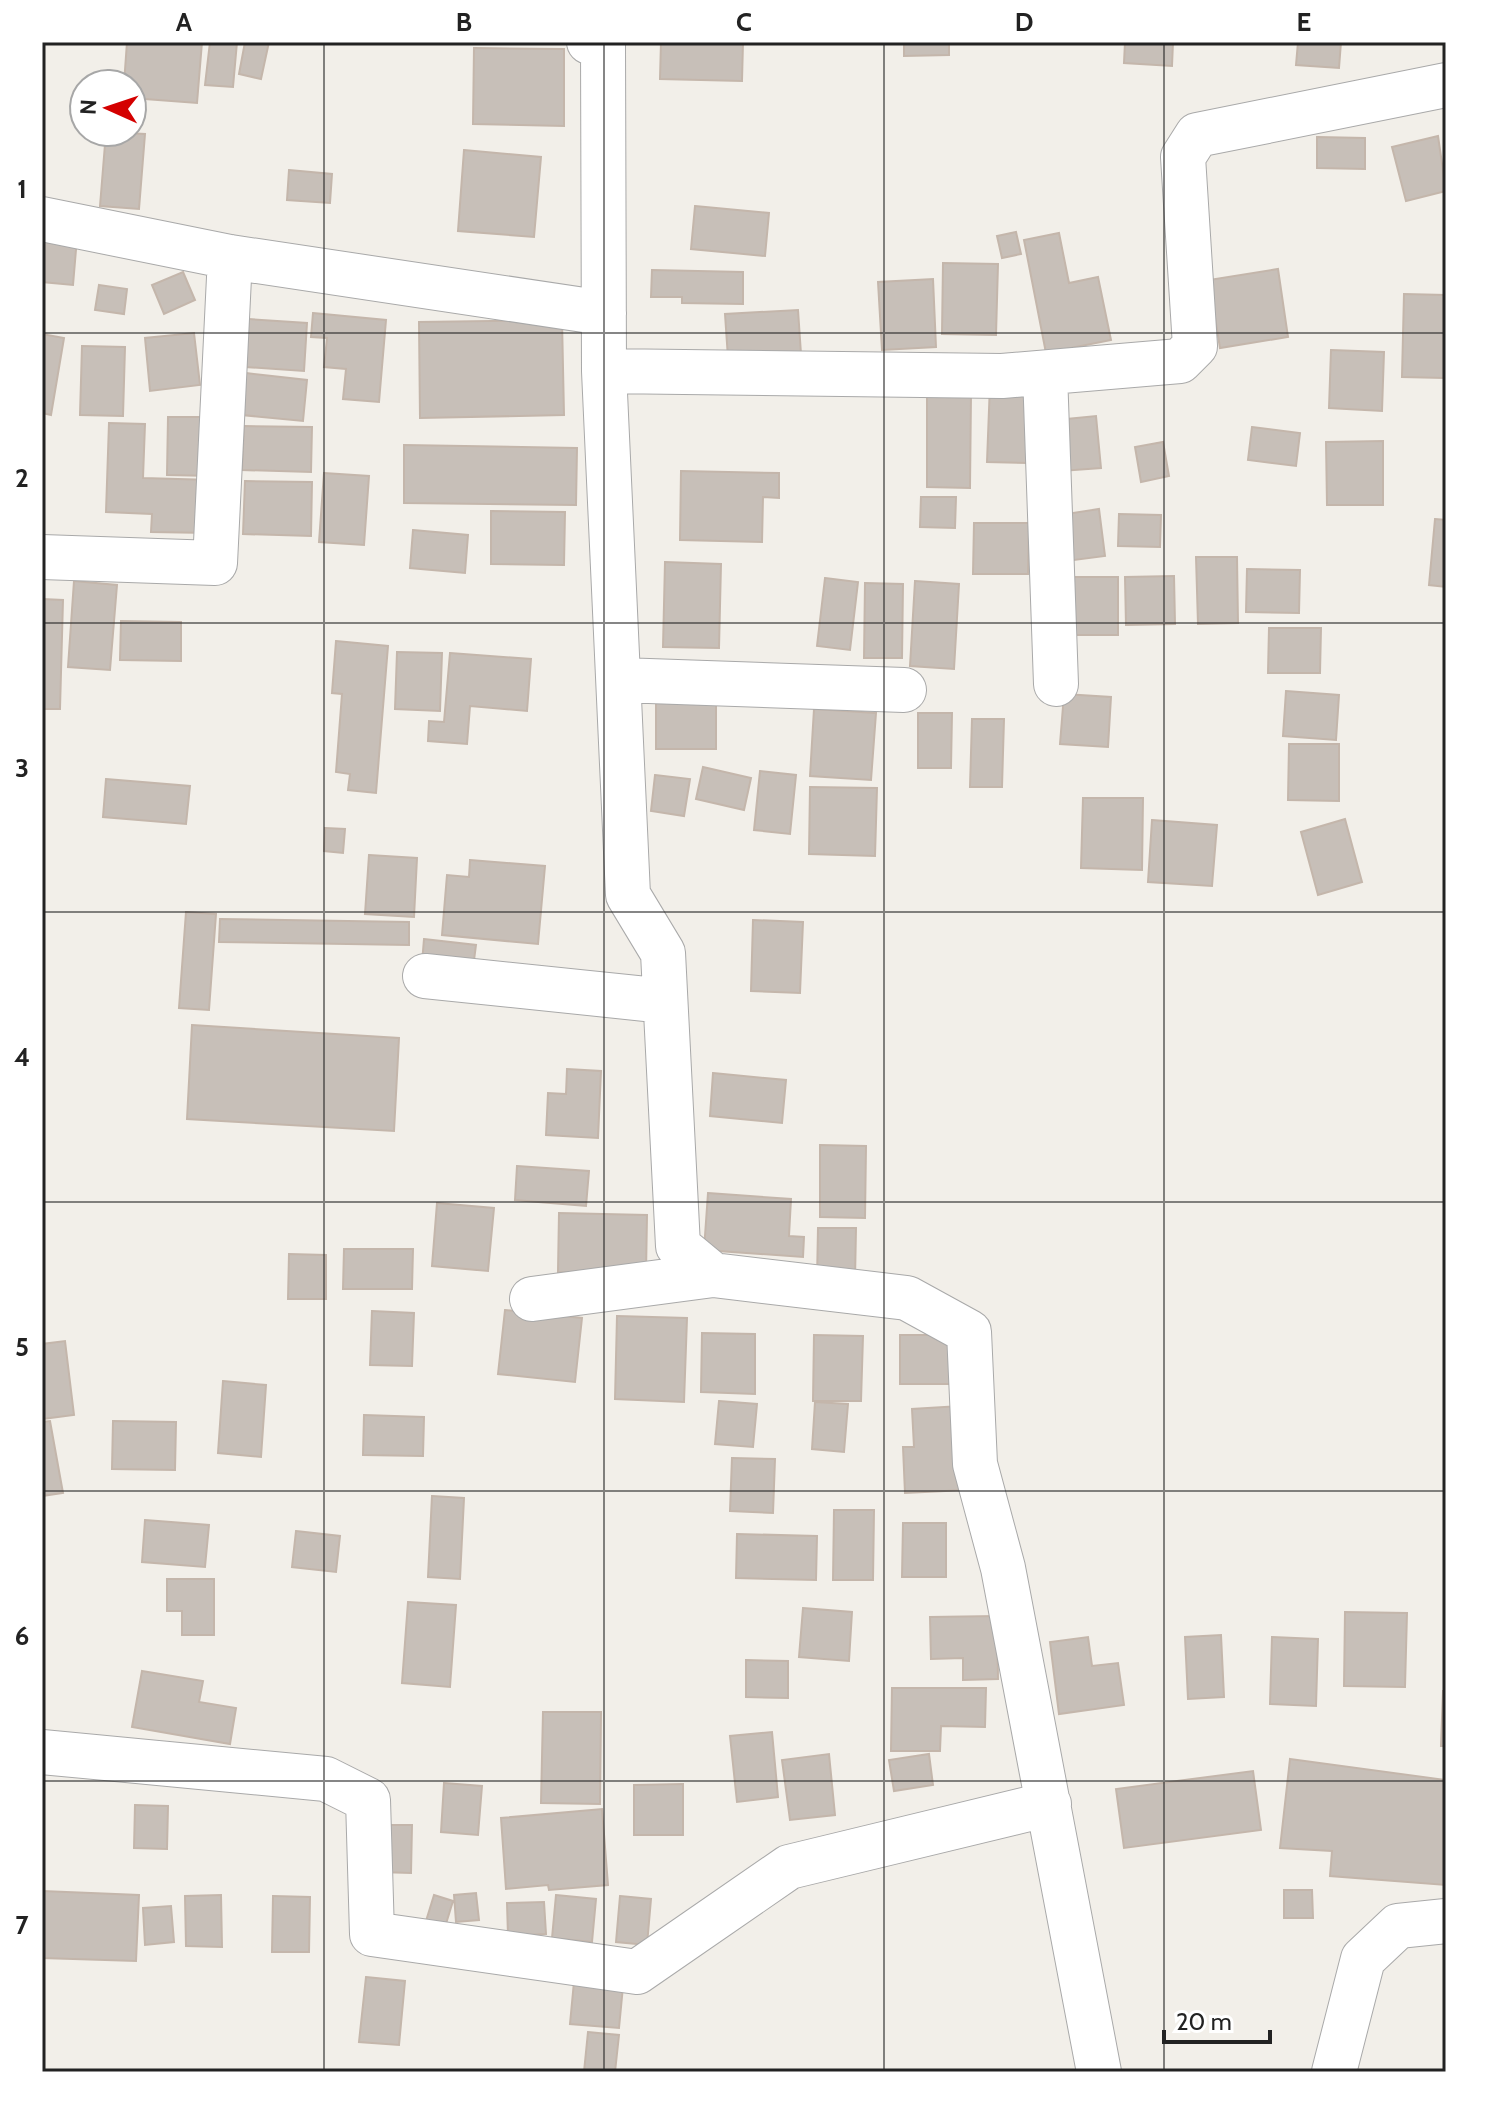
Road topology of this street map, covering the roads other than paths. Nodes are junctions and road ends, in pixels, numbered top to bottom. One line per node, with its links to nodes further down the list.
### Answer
1 (598, 43): 5 (street)
2 (1446, 85): 7 (street)
3 (42, 219): 4 (street)
4 (230, 257): 5 (street); 8 (street)
5 (604, 313): 6 (street)
6 (604, 371): 7 (street); 9 (street)
7 (1045, 373): 10 (street)
8 (42, 557)
9 (620, 680): 11 (street); 13 (street)
10 (1056, 684)
11 (904, 690)
12 (425, 976): 13 (street)
13 (665, 1001): 14 (street)
14 (713, 1275): 15 (street); 17 (street)
15 (532, 1299)
16 (42, 1752): 17 (street)
17 (1049, 1804): 19 (street)
18 (1446, 1921): 20 (street)
19 (1099, 2072)
20 (1334, 2072)

